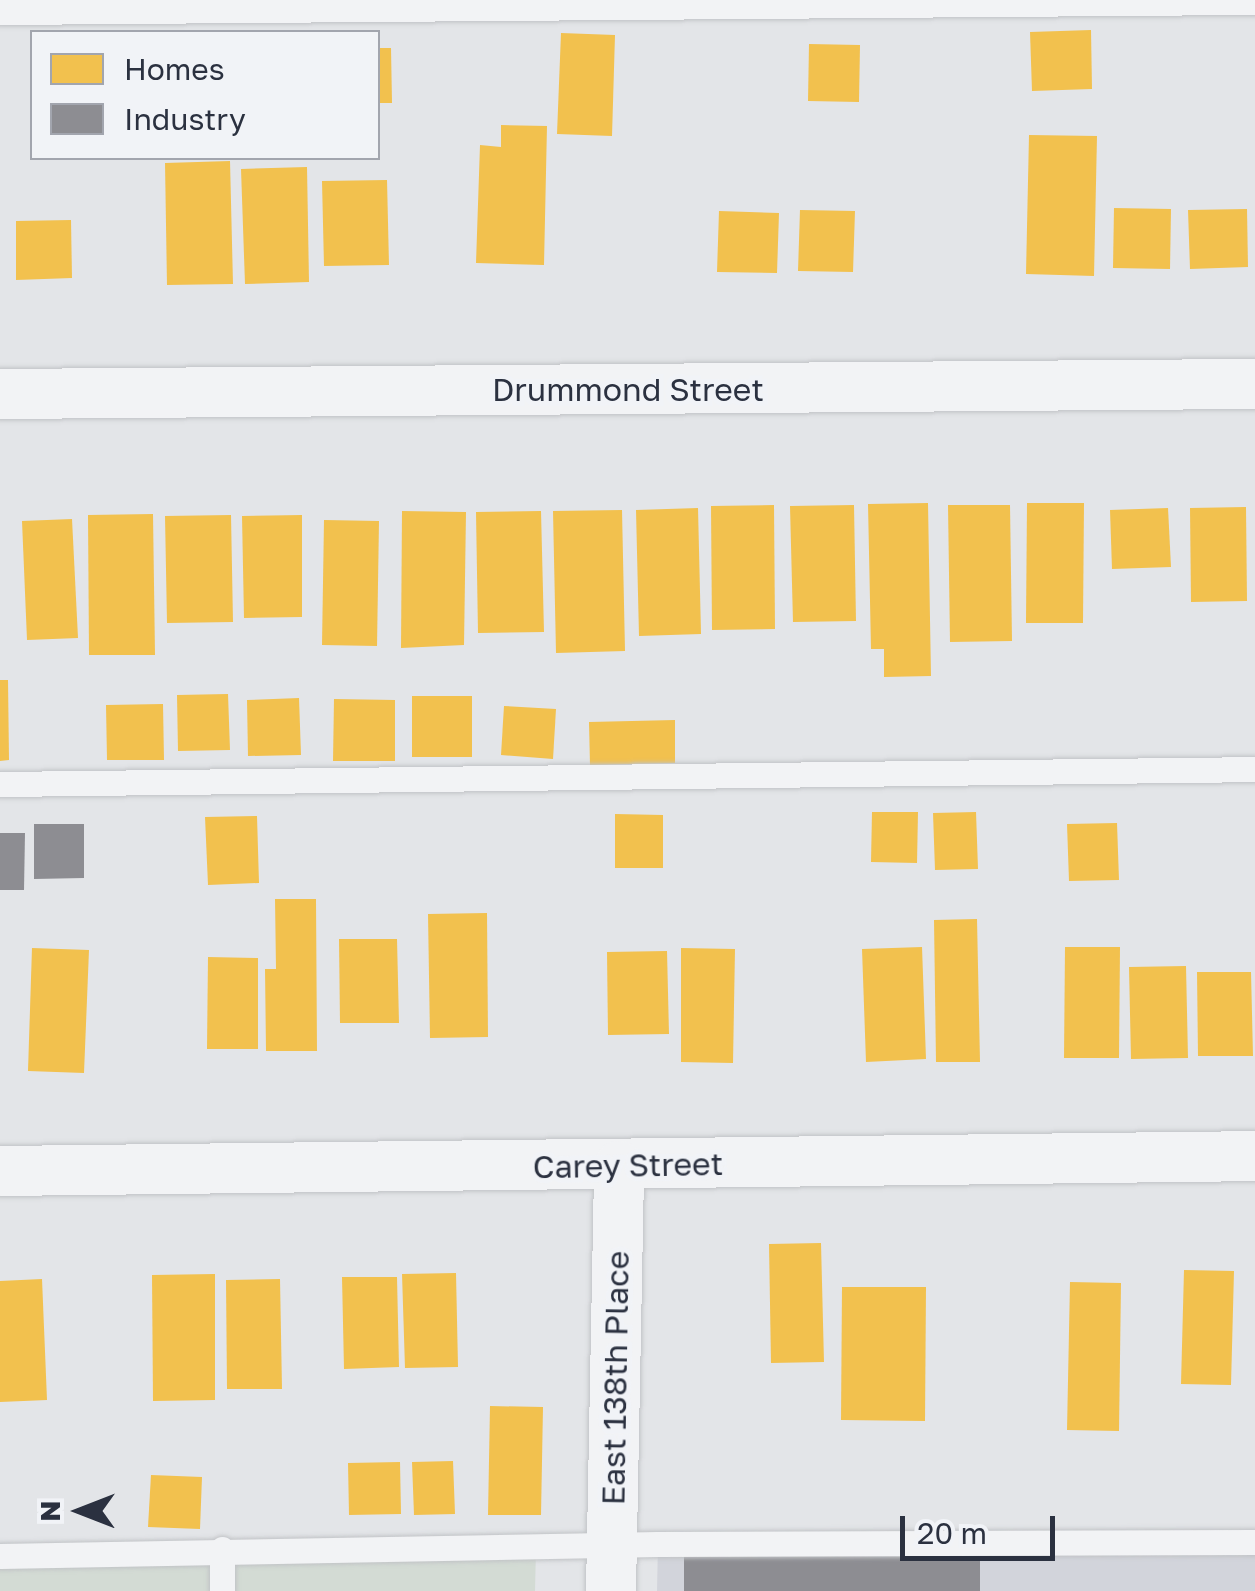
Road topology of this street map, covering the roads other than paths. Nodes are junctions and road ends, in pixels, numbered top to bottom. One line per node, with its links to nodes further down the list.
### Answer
1 (1255, 2): 2 (lane)
2 (0, 12)
3 (1255, 384): 4 (street, Drummond Street)
4 (0, 394)
5 (1255, 769): 6 (lane)
6 (0, 784)
7 (1255, 1156): 8 (street, Carey Street)
8 (620, 1166): 9 (street, Carey Street); 13 (street, East 138th Place)
9 (0, 1171)
10 (1255, 1542): 13 (lane)
11 (222, 1549): 12 (lane); 13 (lane); 14 (lane)
12 (0, 1556)
13 (612, 1568)
14 (222, 1591)

